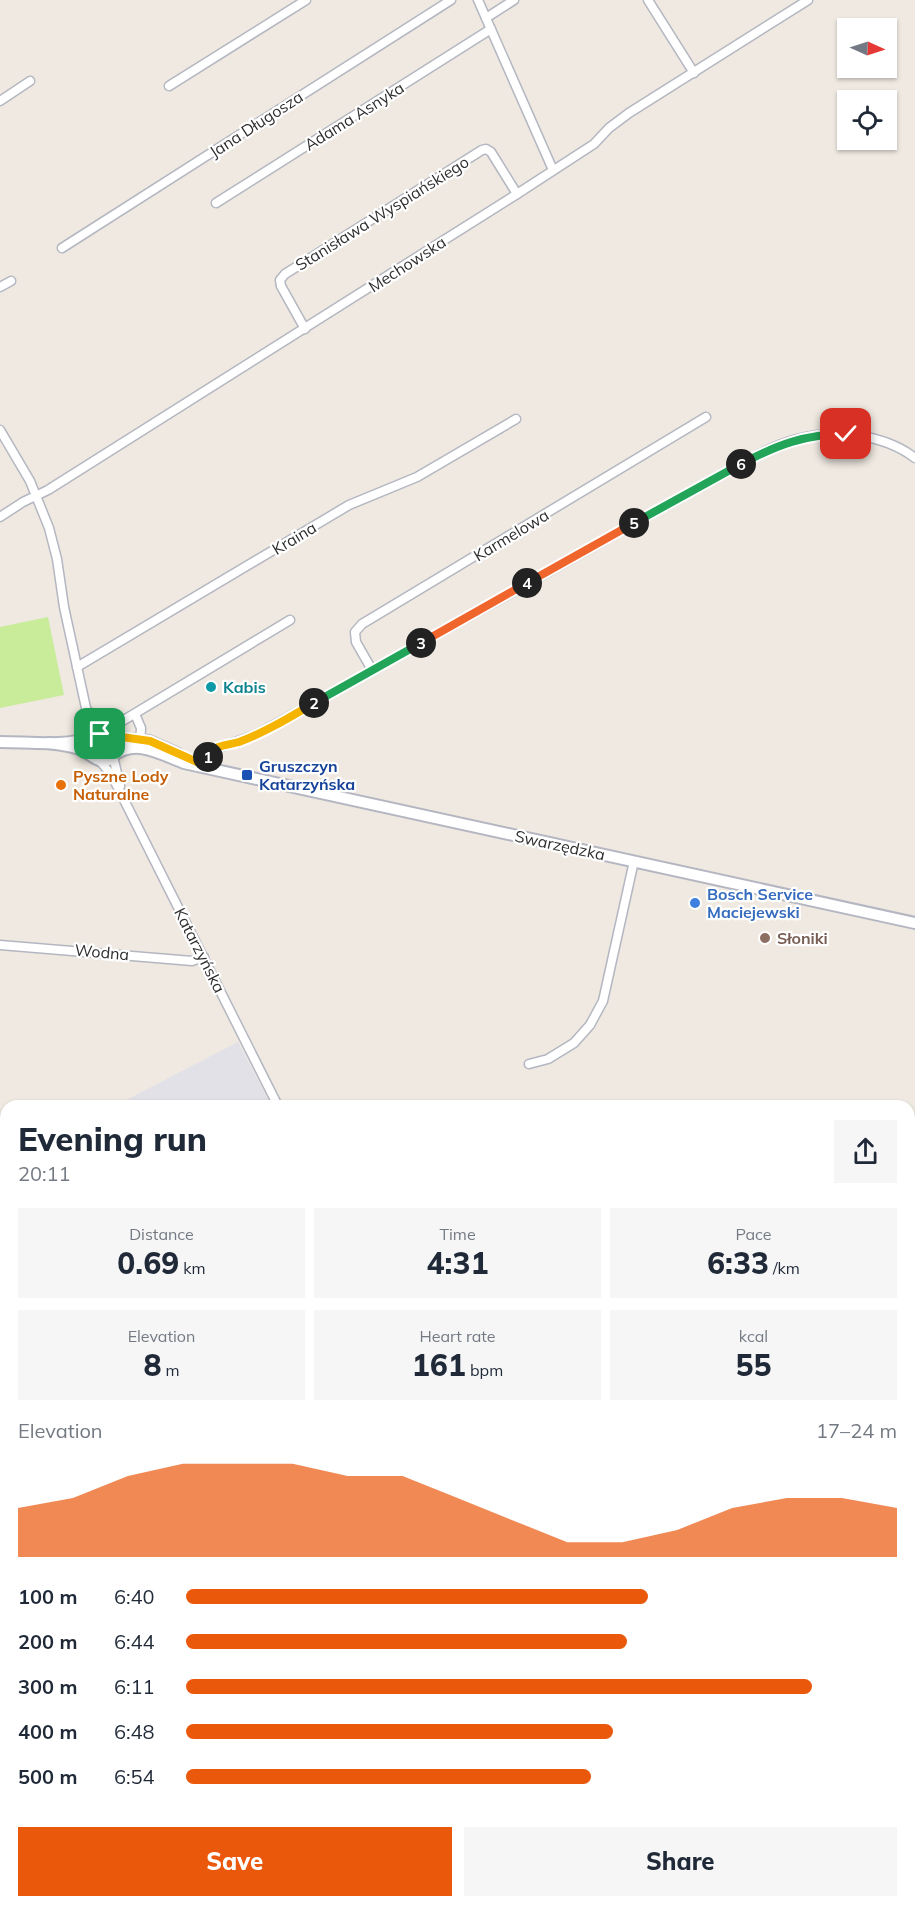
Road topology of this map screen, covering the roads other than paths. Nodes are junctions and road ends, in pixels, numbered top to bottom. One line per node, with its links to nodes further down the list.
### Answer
1 (306, 0): 12 (street)
2 (451, 0): 17 (street, Jana Długosza)
3 (478, 0): 8 (street)
4 (514, 0): 8 (street)
5 (648, 0): 10 (street)
6 (808, 0): 7 (street, Mechowska)
7 (796, 3): 10 (street, Mechowska)
8 (486, 18): 9 (street)
9 (491, 29): 14 (street); 16 (street, Adama Asnyka)
10 (694, 73): 14 (street, Mechowska)
11 (30, 81): 13 (street)
12 (169, 86)
13 (0, 101)
14 (553, 170): 15 (street, Mechowska)
15 (517, 194): 20 (street, Mechowska); 20 (street, Stanisława Wyspiańskiego)
16 (216, 203)
17 (62, 248)
18 (11, 281): 19 (street)
19 (0, 287)
20 (305, 329): 25 (street, Mechowska)
21 (706, 417): 29 (street, Karmelowa)
22 (516, 419): 28 (street, Kraina)
23 (0, 430): 25 (street)
24 (915, 458): 29 (street)
25 (36, 496): 26 (street, Mechowska); 28 (street)
26 (0, 517)
27 (290, 620): 30 (street)
28 (76, 667): 31 (street)
29 (372, 670): 37 (street)
30 (135, 714): 31 (street); 34 (street)
31 (106, 733): 33 (street, Swarzędzka); 34 (street, Swarzędzka); 35 (street); 36 (street)
32 (0, 741): 33 (street, Swarzędzka)
33 (50, 743): 36 (street, Swarzędzka)
34 (140, 743): 35 (street); 37 (street, Swarzędzka)
35 (113, 756): 36 (street); 38 (street, Katarzyńska)
36 (96, 758): 38 (street, Katarzyńska)
37 (206, 766): 39 (street, Swarzędzka)
38 (122, 795): 42 (street, Katarzyńska)
39 (634, 861): 40 (street, Swarzędzka); 43 (street)
40 (915, 923)
41 (0, 945): 42 (street, Wodna)
42 (204, 957): 44 (street, Katarzyńska)
43 (529, 1064)
44 (275, 1100)

